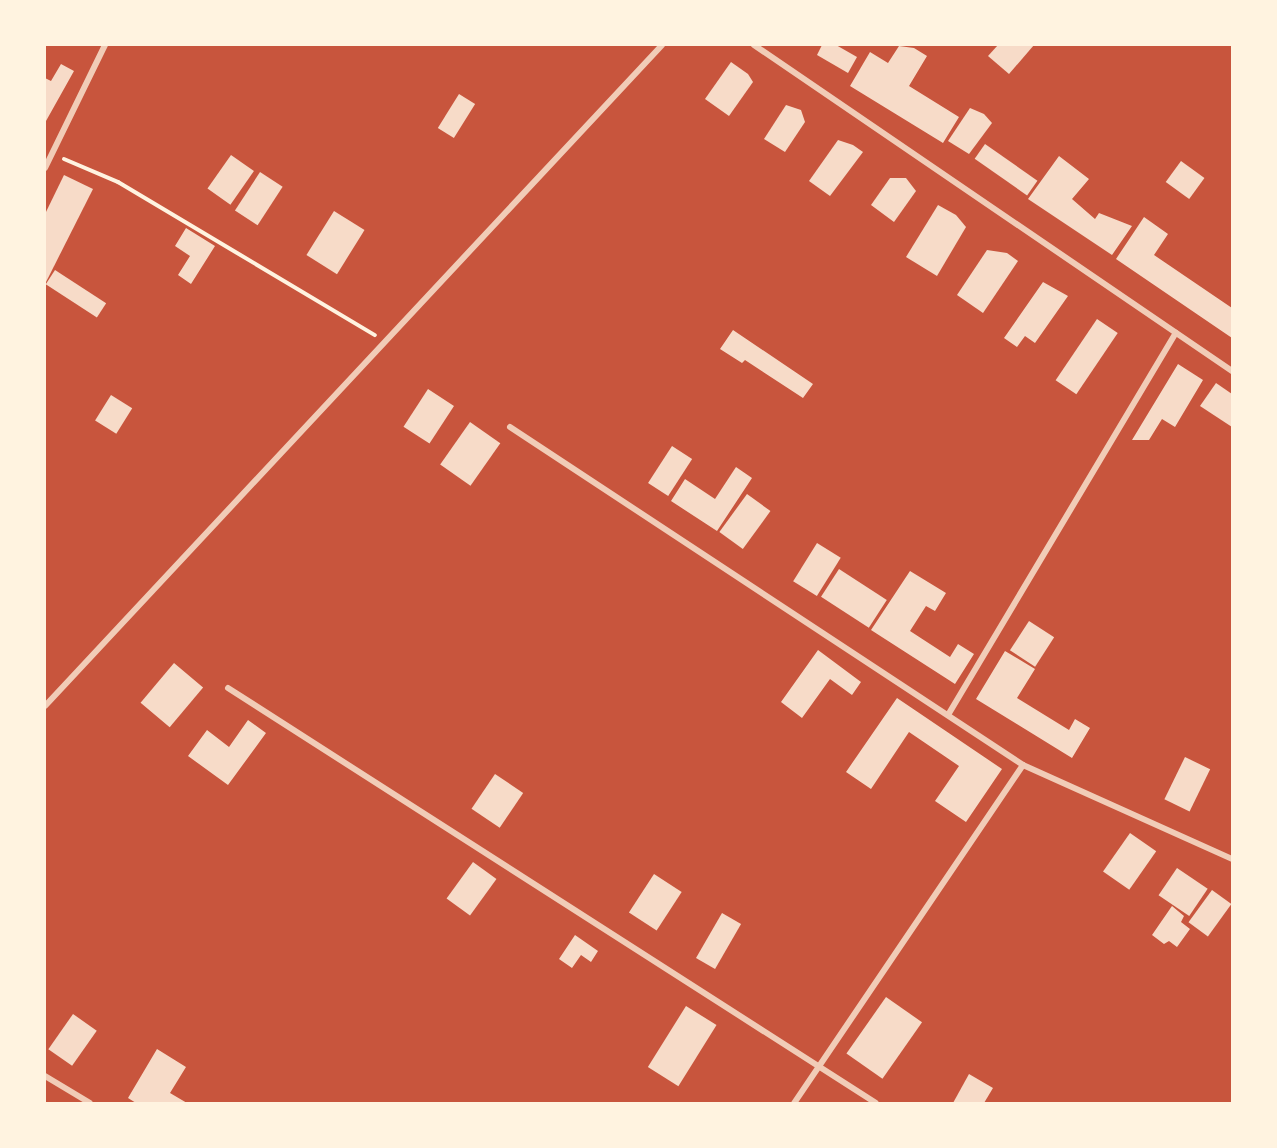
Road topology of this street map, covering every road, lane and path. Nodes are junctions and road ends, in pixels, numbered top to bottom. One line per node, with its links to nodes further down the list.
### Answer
1 (105, 45): 5 (street)
2 (662, 45): 8 (street)
3 (754, 45): 7 (street)
4 (45, 151): 5 (street)
5 (52, 154): 6 (street); 8 (path)
6 (45, 168)
7 (1176, 333): 9 (street); 13 (street)
8 (385, 341): 12 (street)
9 (1232, 371)
10 (510, 427): 13 (street)
11 (228, 688): 16 (street)
12 (45, 706)
13 (948, 715): 14 (street)
14 (1023, 765): 15 (street); 16 (street)
15 (1232, 859)
16 (816, 1067): 19 (street); 20 (street)
17 (45, 1076): 18 (street)
18 (90, 1103)
19 (794, 1103)
20 (876, 1103)

